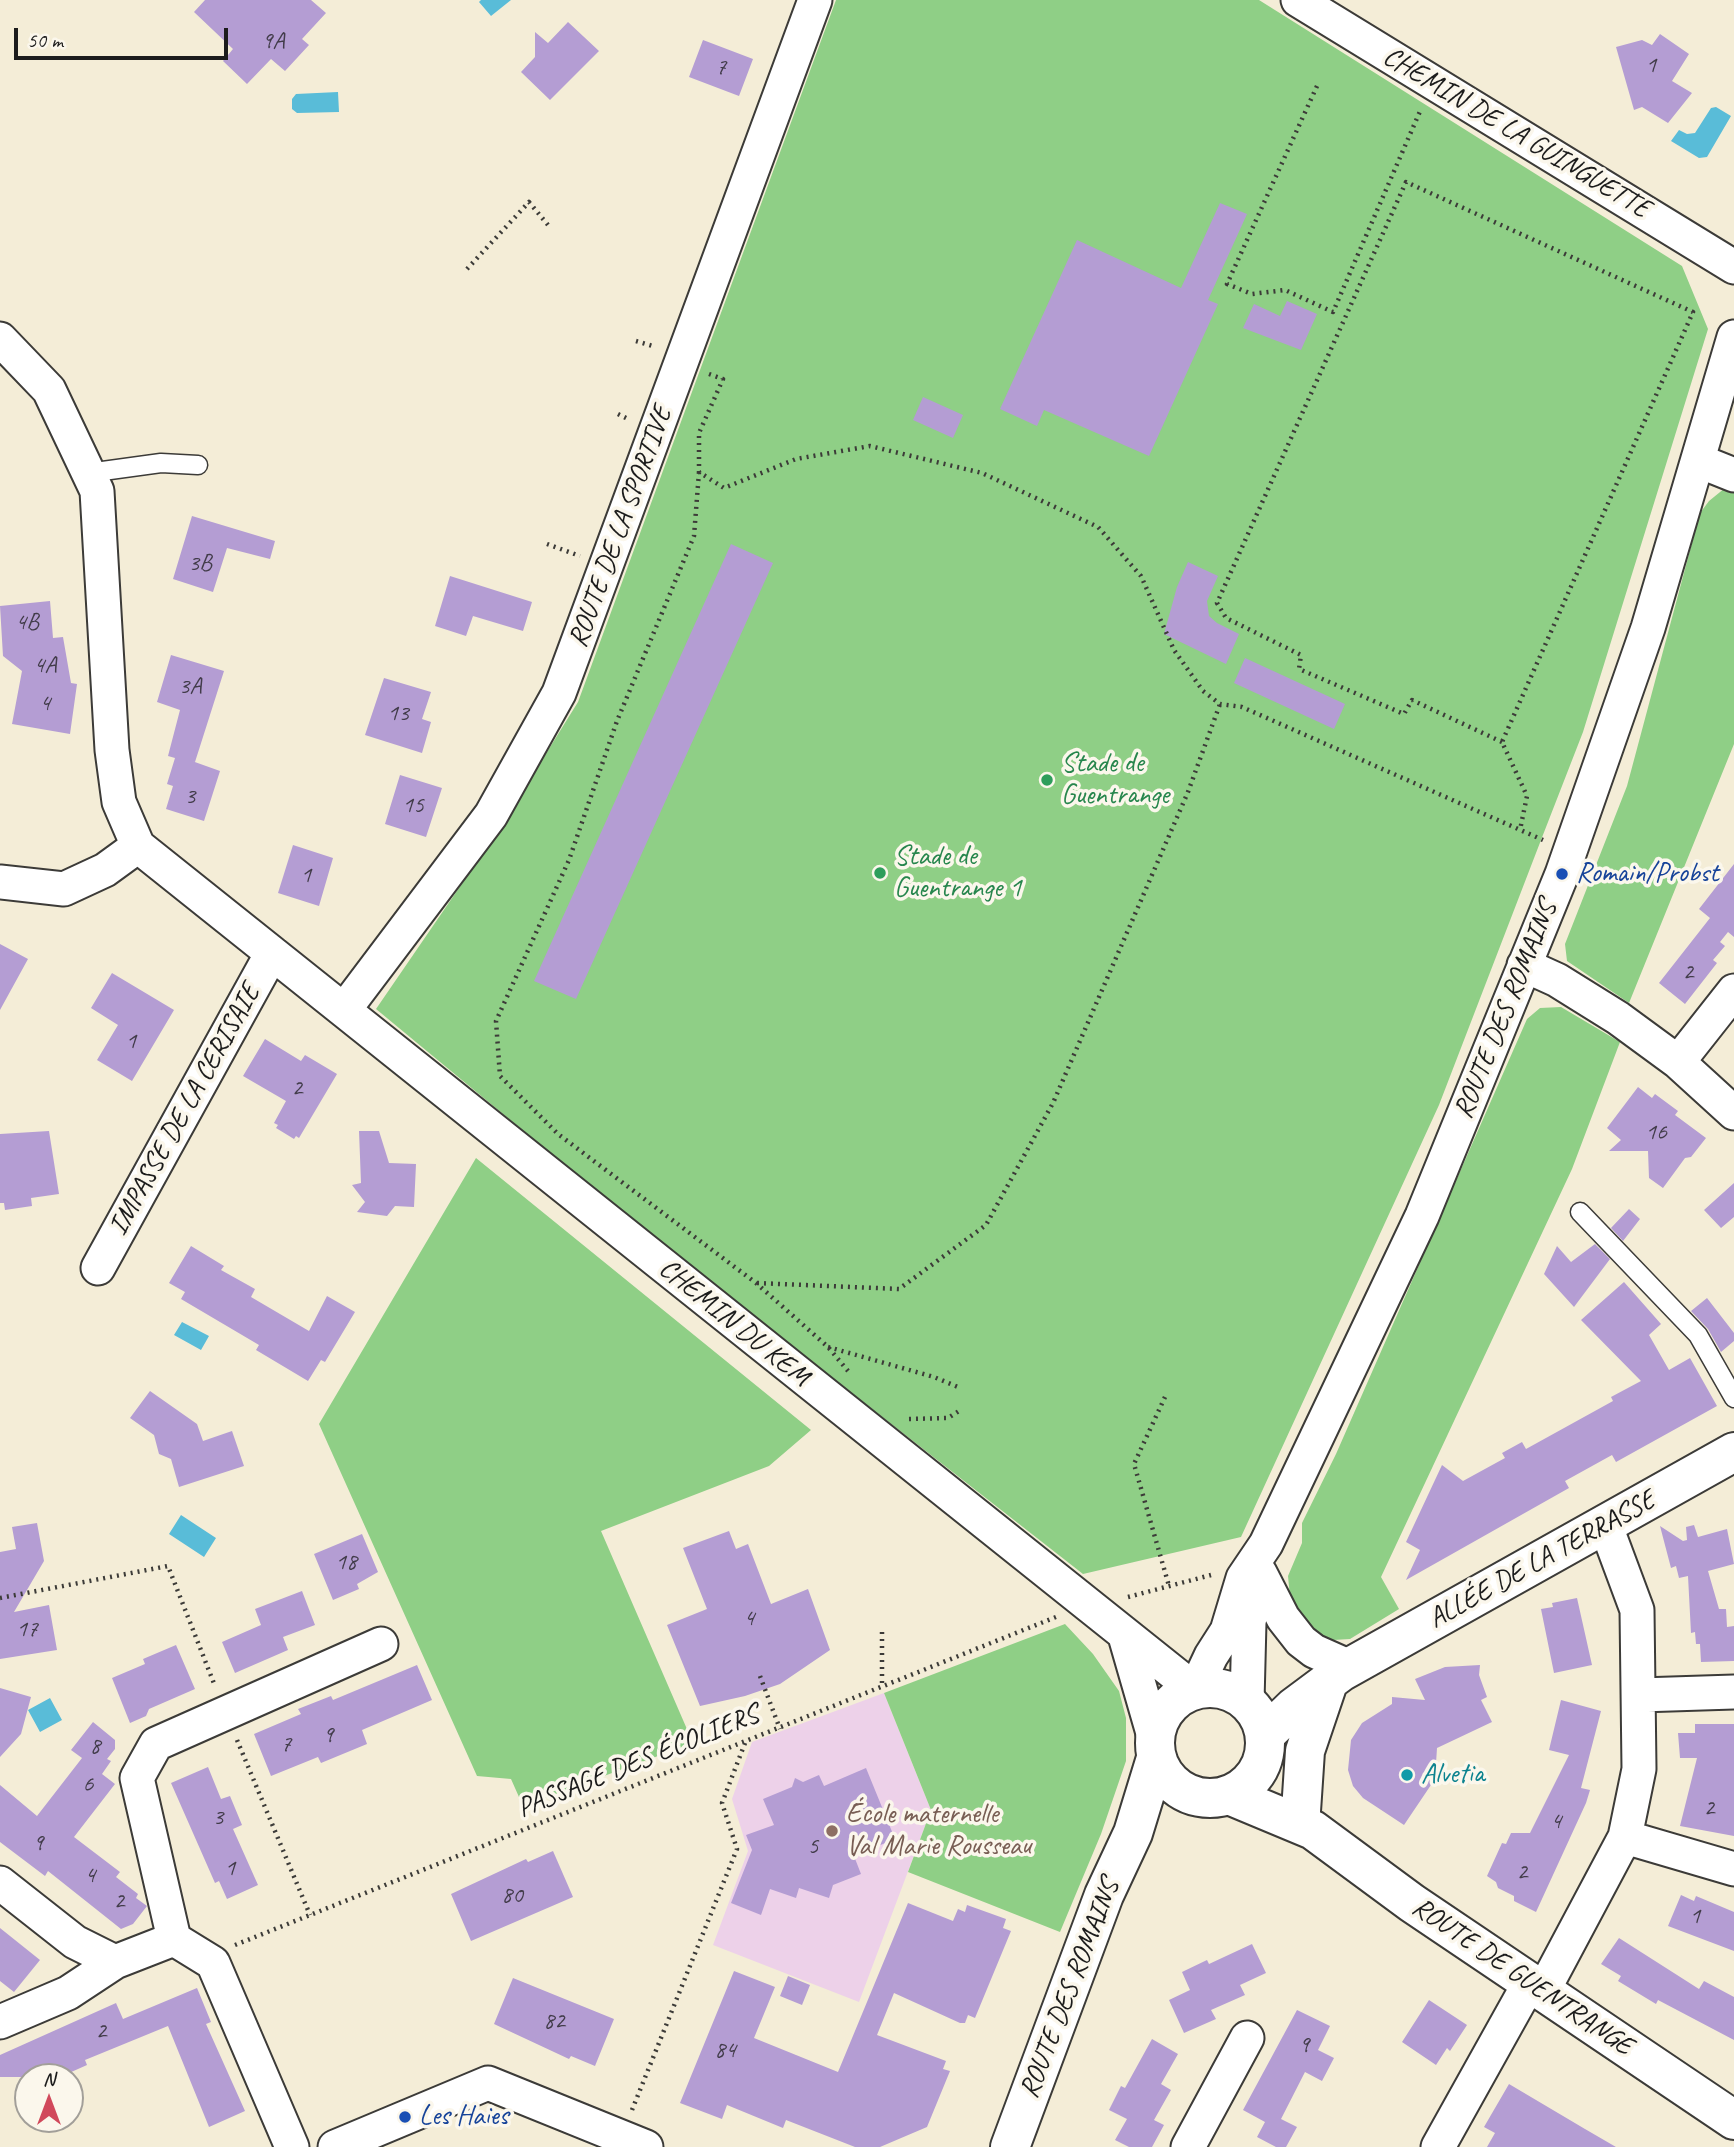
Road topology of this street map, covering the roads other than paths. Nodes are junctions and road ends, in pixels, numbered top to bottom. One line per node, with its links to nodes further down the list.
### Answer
1 (815, 0): 15 (street, ROUTE DE LA SPORTIVE)
2 (1298, 0): 3 (street, CHEMIN DE LA GUINGUETTE)
3 (1734, 267)
4 (1734, 337): 6 (street, ROUTE DES ROMAINS)
5 (0, 339): 8 (street)
6 (1699, 461): 9 (street); 13 (street, ROUTE DES ROMAINS)
7 (198, 465): 8 (lane)
8 (88, 473): 10 (street)
9 (1734, 475)
10 (138, 846): 11 (street); 12 (street, CHEMIN DU KEM)
11 (0, 882)
12 (272, 953): 15 (street, CHEMIN DU KEM); 19 (street, IMPASSE DE LA CERISAIE)
13 (1524, 965): 16 (street); 23 (street, ROUTE DES ROMAINS)
14 (1734, 991): 16 (street)
15 (344, 1010): 24 (street, CHEMIN DU KEM)
16 (1678, 1062): 17 (street)
17 (1734, 1113)
18 (1580, 1212): 20 (lane)
19 (98, 1268)
20 (1734, 1398)
21 (1734, 1452): 22 (street, ALLÉE DE LA TERRASSE)
22 (1605, 1524): 26 (street, ALLÉE DE LA TERRASSE); 29 (street)
23 (1256, 1565): 26 (street); 27 (street, ROUTE DES ROMAINS); 30 (street, ROUTE DES ROMAINS)
24 (1125, 1636): 27 (street, CHEMIN DU KEM); 31 (street)
25 (381, 1644): 38 (street)
26 (1340, 1674): 30 (street, ALLÉE DE LA TERRASSE); 33 (street)
27 (1195, 1690): 30 (street); 31 (street, ROUTE DES ROMAINS)
28 (1734, 1692): 29 (street)
29 (1640, 1695): 35 (street)
30 (1259, 1729): 32 (street, ROUTE DES ROMAINS); 33 (street, ROUTE DE GUENTRANGE)
31 (1155, 1749): 32 (street); 34 (street, ROUTE DES ROMAINS)
32 (1212, 1796): 33 (street, ROUTE DE GUENTRANGE); 34 (street, ROUTE DES ROMAINS)
33 (1307, 1821): 40 (street, ROUTE DE GUENTRANGE)
34 (1133, 1833): 47 (street, ROUTE DES ROMAINS)
35 (1625, 1837): 36 (street); 40 (street)
36 (1734, 1869)
37 (0, 1883): 39 (street)
38 (174, 1939): 39 (street); 45 (street)
39 (115, 1962): 41 (street)
40 (1536, 1987): 43 (street, ROUTE DE GUENTRANGE); 49 (street)
41 (0, 2022)
42 (1247, 2038): 48 (street)
43 (1734, 2120)
44 (633, 2142): 46 (street)
45 (292, 2147)
46 (335, 2147)
47 (1010, 2147)
48 (1188, 2147)
49 (1438, 2147)

